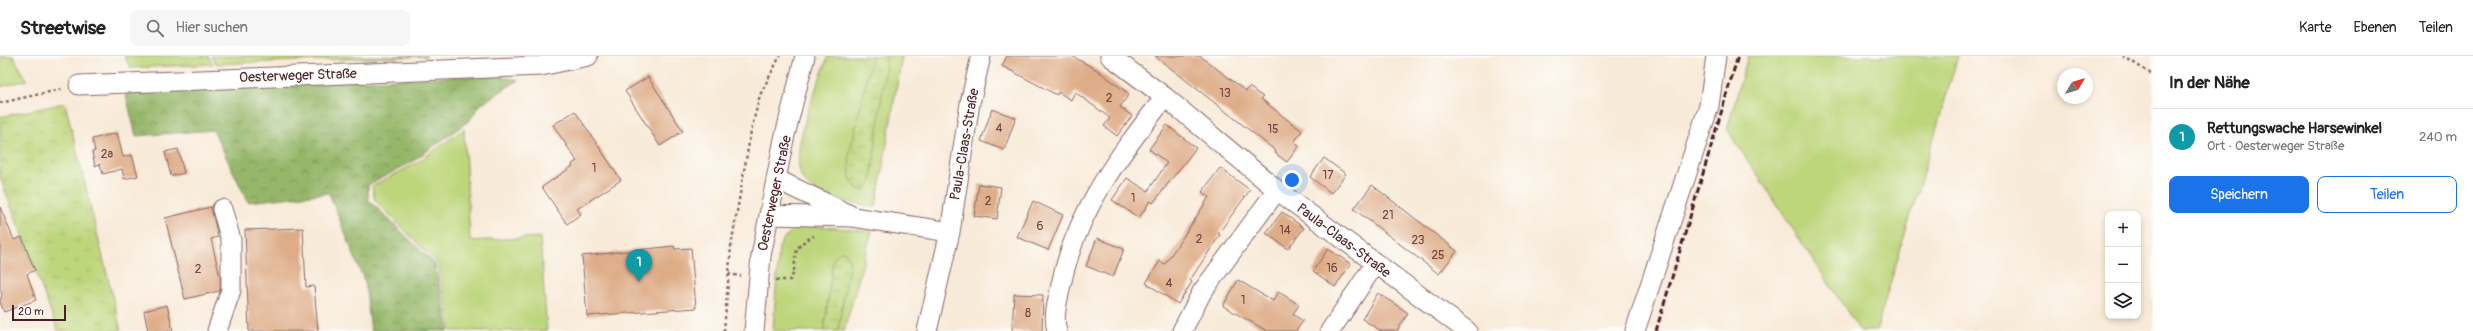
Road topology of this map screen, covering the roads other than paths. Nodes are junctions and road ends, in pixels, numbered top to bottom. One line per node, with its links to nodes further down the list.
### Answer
1 (588, 56): 6 (street, Oesterweger Straße)
2 (805, 56): 9 (street, Oesterweger Straße)
3 (981, 56): 14 (street, Paula-Claas-Straße)
4 (1110, 56): 8 (street, Paula-Claas-Straße)
5 (1716, 56): 23 (street)
6 (473, 62): 7 (street, Oesterweger Straße)
7 (79, 85)
8 (1164, 97): 10 (street, Paula-Claas-Straße); 19 (street)
9 (776, 179): 12 (street, Oesterweger Straße); 13 (street)
10 (1277, 190): 15 (street, Paula-Claas-Straße); 20 (street)
11 (222, 209): 16 (street)
12 (769, 215): 13 (street); 17 (street, Oesterweger Straße)
13 (853, 217): 14 (street)
14 (950, 232): 18 (street, Paula-Claas-Straße)
15 (1375, 264): 21 (street); 22 (street, Paula-Claas-Straße)
16 (217, 331)
17 (754, 331)
18 (927, 331)
19 (1057, 331)
20 (1182, 331)
21 (1330, 331)
22 (1467, 331)
23 (1635, 331)

